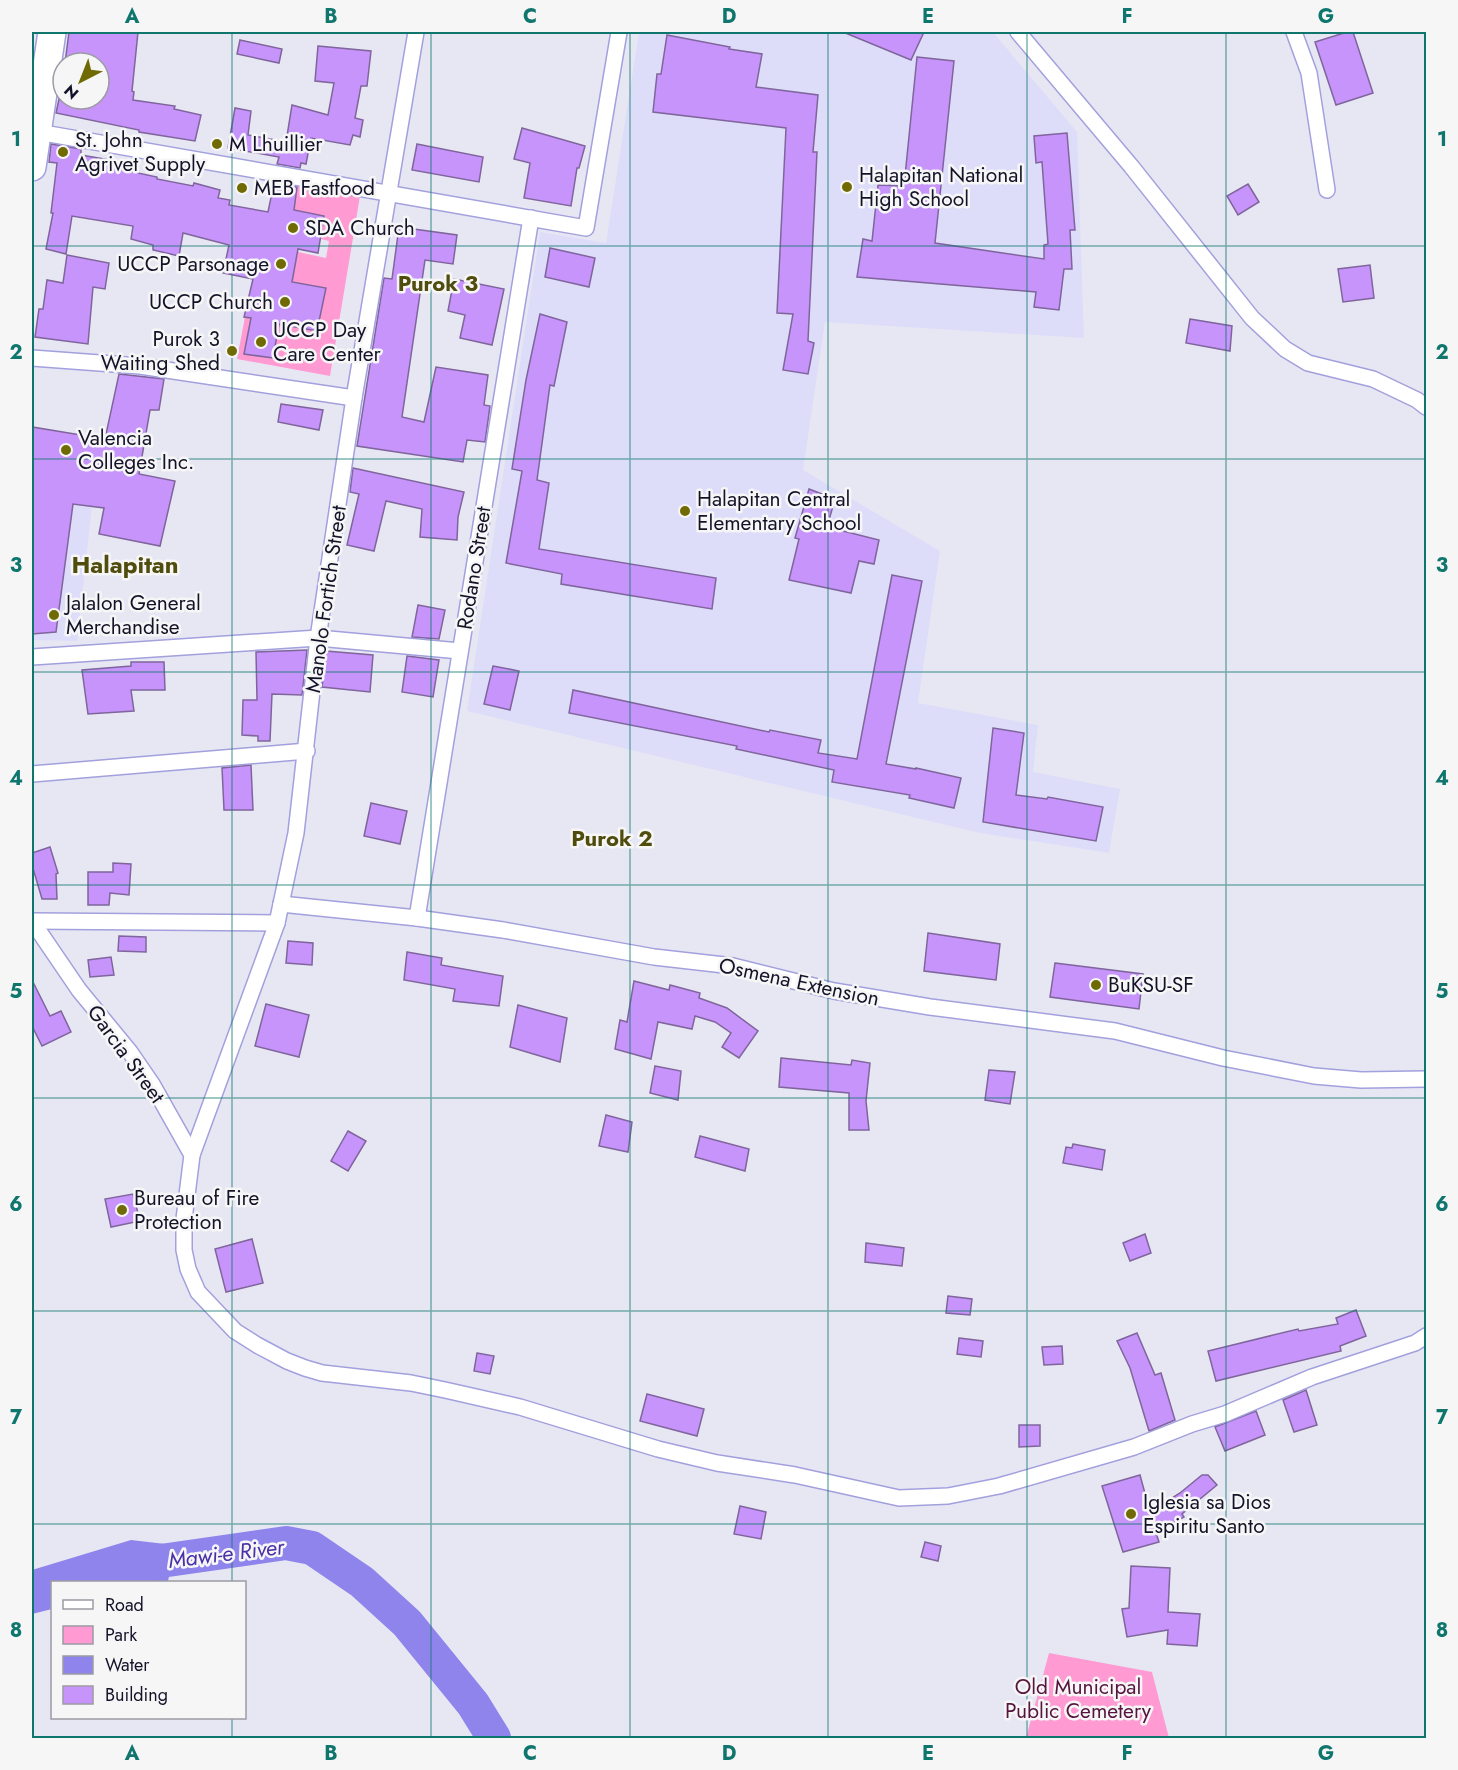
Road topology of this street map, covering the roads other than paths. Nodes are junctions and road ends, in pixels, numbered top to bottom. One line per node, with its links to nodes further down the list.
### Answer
1 (52, 32): 6 (highway)
2 (416, 32): 9 (street, Manolo Fortich Street)
3 (619, 32): 10 (street)
4 (1018, 32): 13 (street)
5 (1294, 32): 8 (street)
6 (34, 131): 7 (highway); 9 (street)
7 (32, 167)
8 (1327, 190)
9 (388, 192): 10 (street); 12 (street, Manolo Fortich Street)
10 (531, 218): 15 (street, Rodano Street)
11 (32, 358): 12 (street)
12 (354, 398): 14 (street, Manolo Fortich Street)
13 (1426, 407)
14 (318, 638): 15 (street); 16 (street); 17 (street, Manolo Fortich Street)
15 (460, 651): 20 (street, Rodano Street)
16 (32, 657)
17 (307, 751): 18 (street); 19 (street, Manolo Fortich Street)
18 (32, 774)
19 (281, 904): 20 (street, Osmena Extension); 22 (street, Manolo Fortich Street)
20 (417, 918): 23 (street, Osmena Extension)
21 (32, 921): 22 (street); 24 (street, Garcia Street)
22 (277, 923): 24 (street, Manolo Fortich Street)
23 (1426, 1079)
24 (192, 1155): 25 (street)
25 (1426, 1336)

